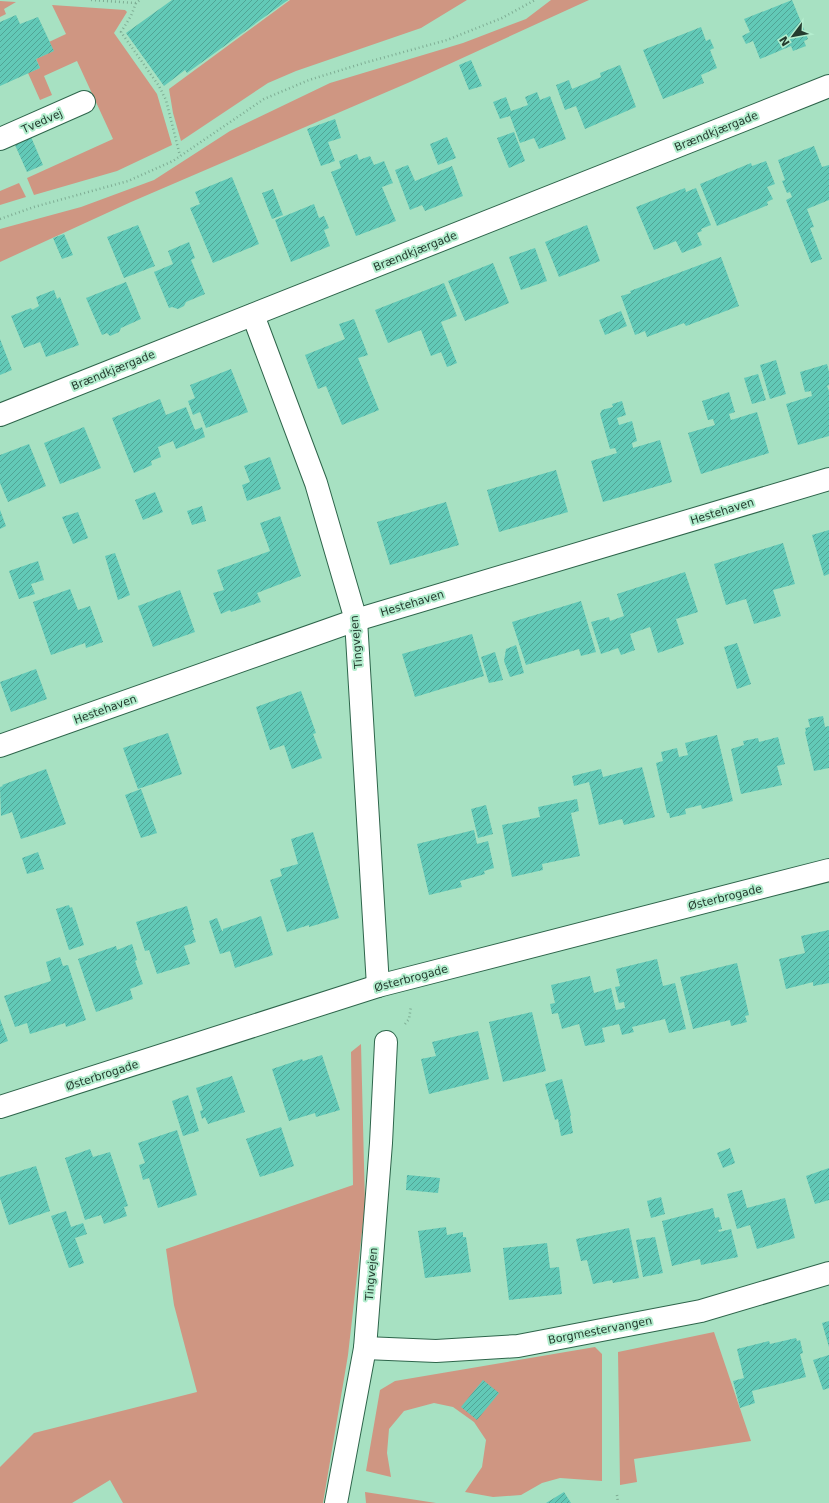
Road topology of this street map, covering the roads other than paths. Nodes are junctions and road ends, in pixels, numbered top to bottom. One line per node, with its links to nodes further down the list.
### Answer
1 (829, 86): 4 (street, Brændkjærgade)
2 (84, 102): 3 (street, Tvedvej)
3 (0, 139)
4 (253, 315): 5 (street, Brændkjærgade); 7 (street, Tingvejen)
5 (0, 415)
6 (829, 479): 7 (street, Hestehaven)
7 (356, 620): 8 (street, Hestehaven); 10 (street, Tingvejen)
8 (0, 746)
9 (829, 870): 10 (street, Østerbrogade)
10 (378, 986): 12 (street, Østerbrogade)
11 (386, 1042): 14 (street, Tingvejen)
12 (0, 1107)
13 (829, 1273): 14 (street, Borgmestervangen)
14 (365, 1348): 15 (street, Tingvejen)
15 (336, 1503)

